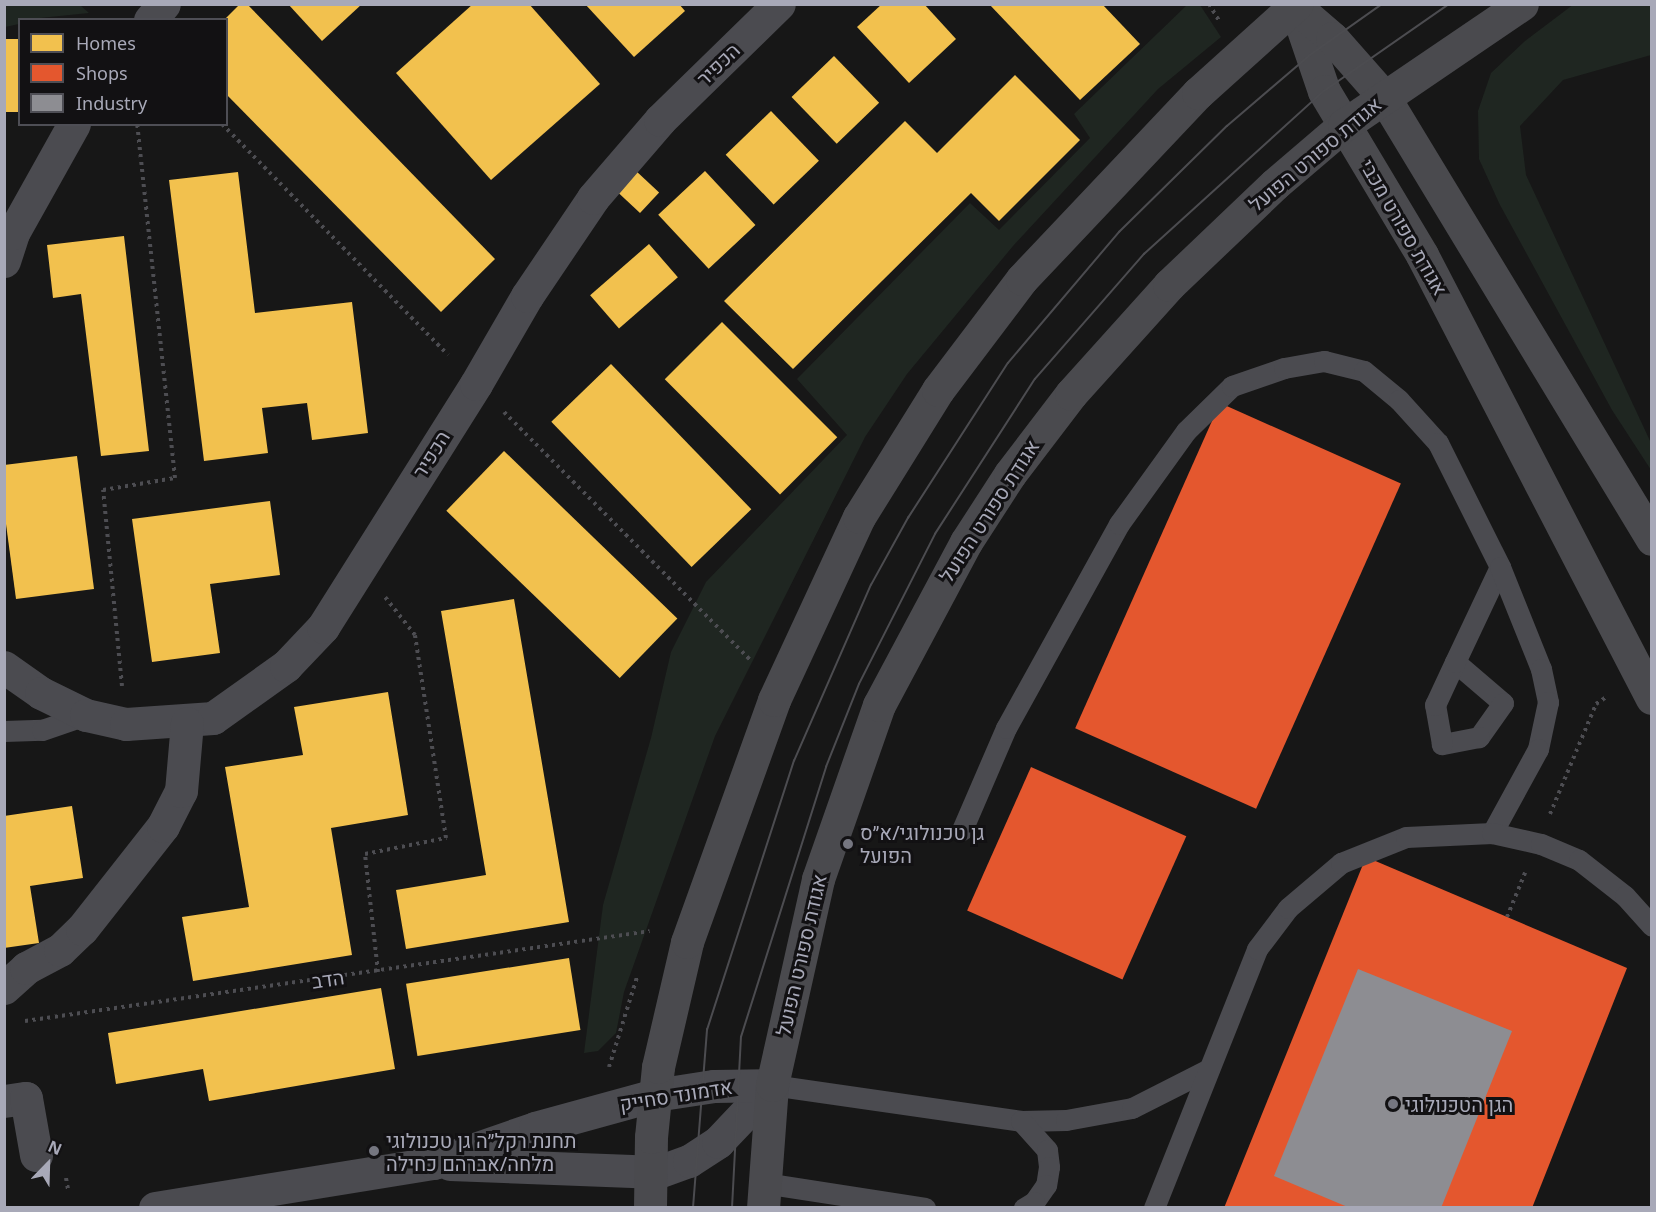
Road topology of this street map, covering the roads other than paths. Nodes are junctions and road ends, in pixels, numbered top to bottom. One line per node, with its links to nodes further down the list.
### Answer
1 (165, 4): 5 (street)
2 (779, 4): 16 (street, הכפיר)
3 (1522, 4): 6 (street, אגודת ספורט הפועל)
4 (1296, 5): 6 (street); 7 (street, אגודת ספורט מכבי); 24 (street)
5 (152, 18)
6 (1384, 97): 7 (street, אגודת ספורט הפועל); 10 (street)
7 (1344, 125): 14 (street, אגודת ספורט מכבי); 23 (street, אגודת ספורט הפועל)
8 (73, 126): 9 (street)
9 (4, 261)
10 (1652, 539)
11 (1500, 567): 12 (lane); 18 (lane); 19 (lane)
12 (1455, 662)
13 (4, 667): 15 (street, הכפיר)
14 (1652, 698)
15 (86, 715): 16 (street, הכפיר); 17 (lane)
16 (188, 723): 21 (street)
17 (4, 731)
18 (962, 830)
19 (1492, 833): 20 (lane); 22 (lane)
20 (1652, 926)
21 (5, 986)
22 (1209, 1069): 26 (lane); 35 (lane)
23 (772, 1085): 24 (street, אדמונד סחייק); 26 (lane); 29 (street, אדמונד סחייק); 30 (street, אגודת ספורט הפועל)
24 (655, 1095): 28 (street, אדמונד סחייק); 29 (street)
25 (4, 1101): 27 (street)
26 (1021, 1121): 34 (lane)
27 (36, 1155)
28 (434, 1163): 29 (street, אדמונד סחייק); 31 (street, אדמונד סחייק)
29 (650, 1173): 32 (street)
30 (764, 1195): 33 (lane)
31 (155, 1208)
32 (650, 1208)
33 (925, 1208)
34 (1024, 1208)
35 (1154, 1208)

